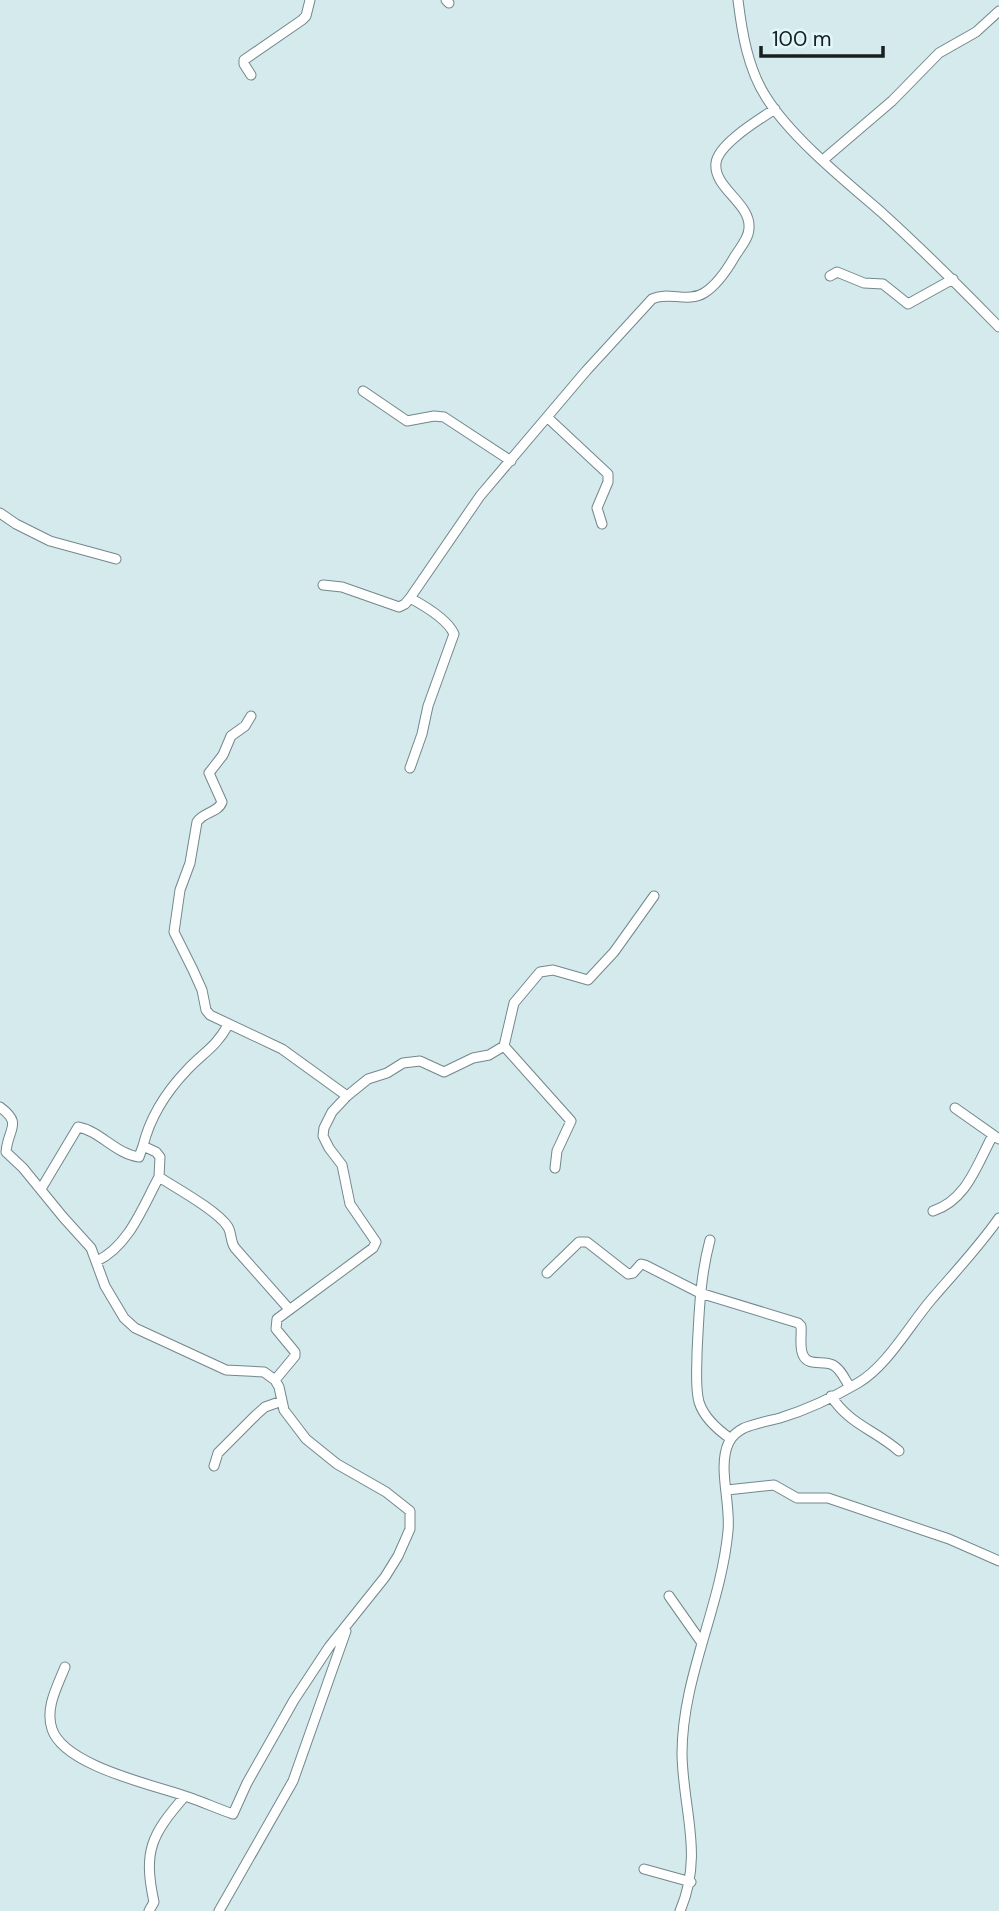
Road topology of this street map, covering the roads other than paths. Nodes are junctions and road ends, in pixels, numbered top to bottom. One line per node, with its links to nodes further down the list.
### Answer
1 (310, 0): 4 (street)
2 (738, 0): 5 (street)
3 (999, 10): 6 (street)
4 (251, 75)
5 (774, 108): 6 (street); 11 (street)
6 (823, 160): 8 (street)
7 (830, 276): 8 (street)
8 (953, 279): 9 (street)
9 (999, 327)
10 (363, 391): 12 (street)
11 (547, 417): 12 (street); 14 (street)
12 (511, 461): 17 (street)
13 (0, 513): 15 (street)
14 (602, 524)
15 (116, 559)
16 (323, 585): 17 (street)
17 (410, 598): 19 (street)
18 (251, 716): 21 (street)
19 (410, 768)
20 (654, 896): 22 (street)
21 (228, 1025): 23 (street); 27 (street)
22 (504, 1046): 23 (street); 28 (street)
23 (346, 1096): 37 (street)
24 (0, 1107): 30 (street)
25 (955, 1108): 26 (street)
26 (996, 1137): 31 (street)
27 (143, 1146): 29 (street); 30 (street)
28 (555, 1168)
29 (159, 1177): 34 (street); 37 (street)
30 (41, 1189): 34 (street)
31 (933, 1211)
32 (999, 1219): 39 (street)
33 (710, 1240): 36 (street)
34 (97, 1261): 38 (street)
35 (547, 1273): 36 (street)
36 (700, 1293): 39 (street); 42 (street)
37 (289, 1309): 38 (street)
38 (275, 1380): 41 (street)
39 (850, 1387): 40 (street)
40 (831, 1396): 42 (street); 43 (street)
41 (282, 1401): 44 (street); 48 (street)
42 (731, 1439): 45 (street)
43 (899, 1451)
44 (214, 1466)
45 (727, 1490): 46 (street); 49 (street)
46 (999, 1561)
47 (669, 1596): 49 (street)
48 (350, 1620): 51 (street); 55 (street)
49 (702, 1643): 53 (street)
50 (65, 1667): 51 (street)
51 (185, 1796): 54 (street)
52 (644, 1869): 53 (street)
53 (691, 1882): 56 (street)
54 (149, 1911)
55 (219, 1911)
56 (680, 1911)

